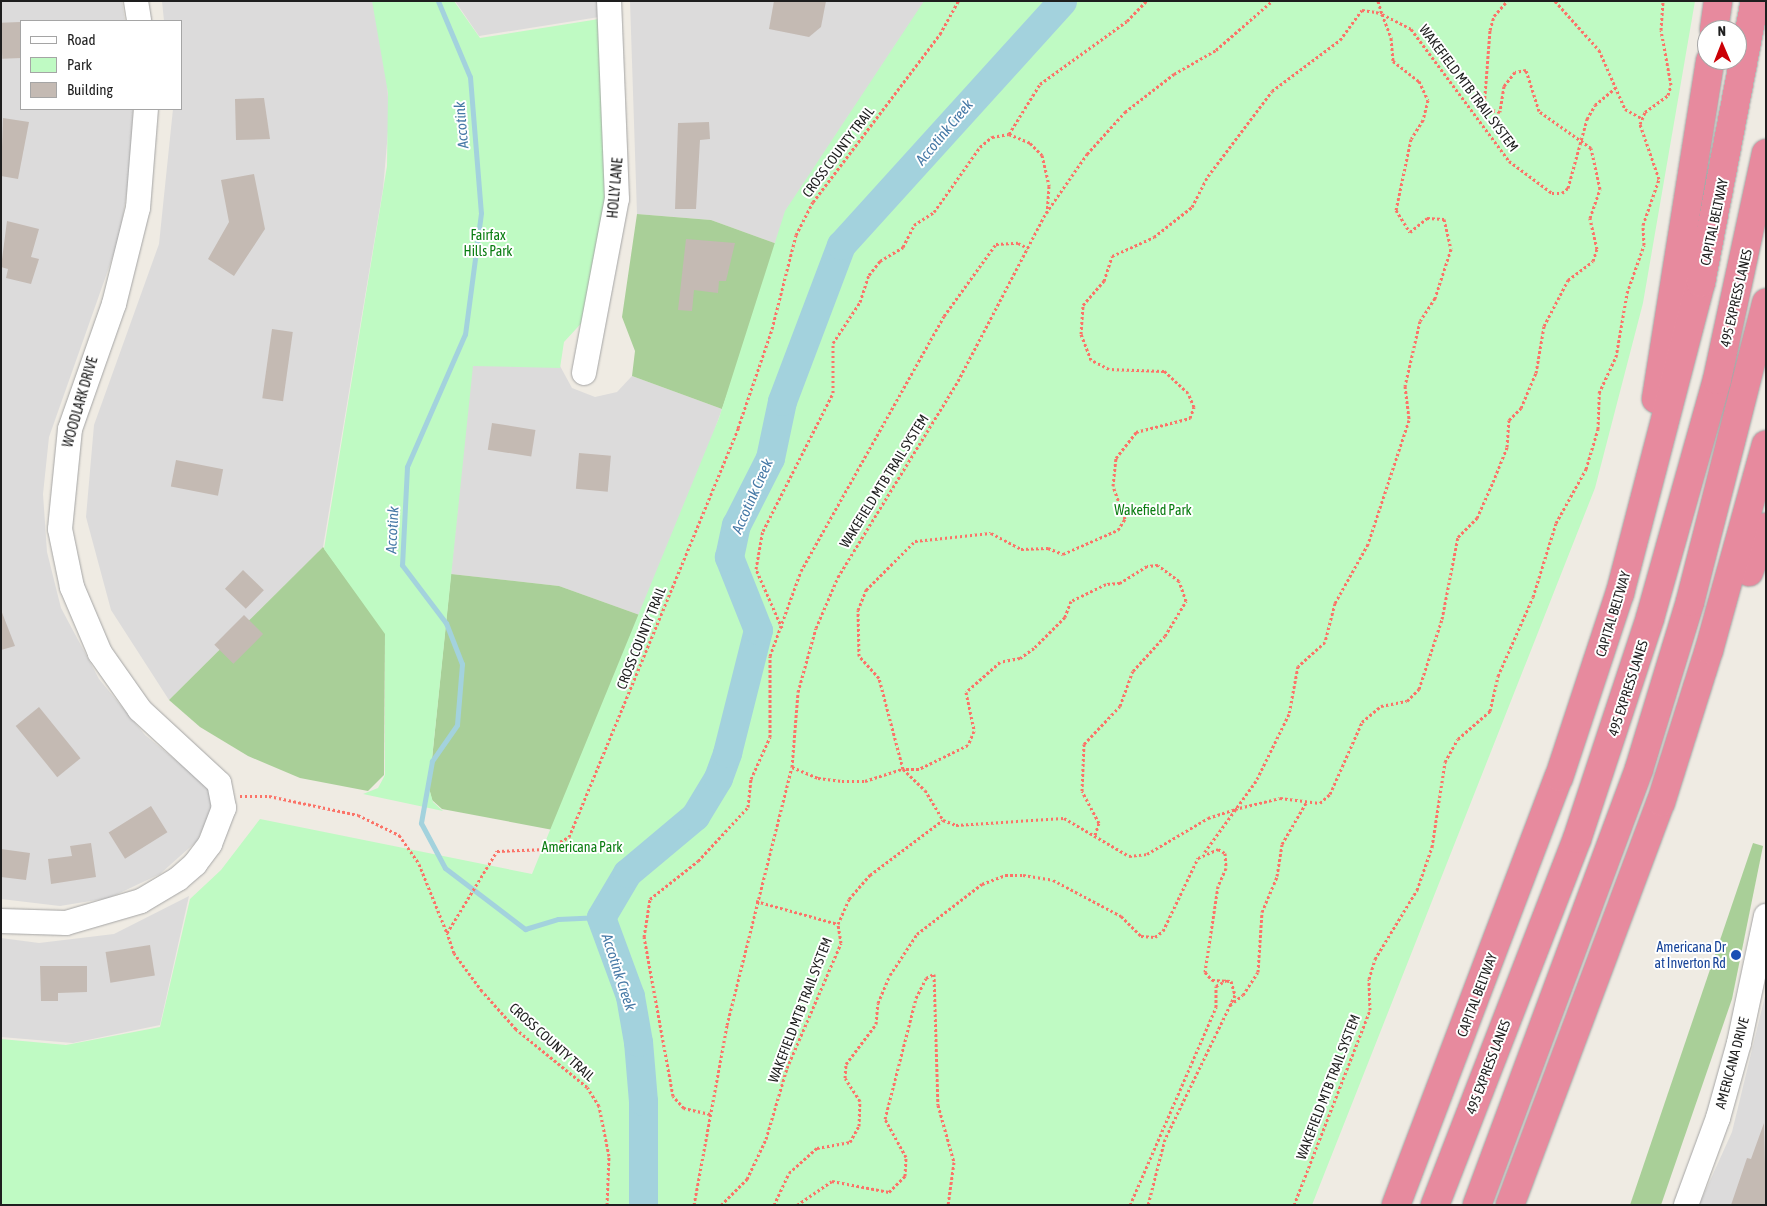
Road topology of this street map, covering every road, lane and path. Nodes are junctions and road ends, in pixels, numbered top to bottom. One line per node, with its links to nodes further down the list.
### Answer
1 (136, 1): 13 (street)
2 (610, 1): 25 (street, HOLLY LANE)
3 (958, 1): 43 (path, CROSS COUNTY TRAIL)
4 (1146, 1): 19 (path)
5 (1272, 1): 22 (path, WAKEFIELD MTB TRAIL SYSTEM)
6 (1378, 1): 12 (path)
7 (1507, 1): 20 (path, WAKEFIELD MTB TRAIL SYSTEM)
8 (1555, 1): 16 (path)
9 (1663, 1): 18 (path)
10 (1718, 1): 14 (highway)
11 (1755, 1): 28 (highway, CAPITAL BELTWAY)
12 (1382, 14): 20 (path, WAKEFIELD MTB TRAIL SYSTEM); 31 (path, WAKEFIELD MTB TRAIL SYSTEM); 35 (path)
13 (139, 20)
14 (1715, 20)
15 (1709, 70): 28 (highway)
16 (1615, 88): 18 (path); 20 (path, WAKEFIELD MTB TRAIL SYSTEM)
17 (146, 110): 32 (street, WOODLARK DRIVE)
18 (1641, 118): 56 (path, WAKEFIELD MTB TRAIL SYSTEM)
19 (1009, 134): 22 (path, WAKEFIELD MTB TRAIL SYSTEM); 29 (path)
20 (1582, 140): 34 (path, WAKEFIELD MTB TRAIL SYSTEM)
21 (1766, 153): 58 (highway, 495 EXPRESS LANES)
22 (1046, 214): 23 (path, WAKEFIELD MTB TRAIL SYSTEM)
23 (1028, 248): 29 (path, WAKEFIELD MTB TRAIL SYSTEM); 30 (path, WAKEFIELD MTB TRAIL SYSTEM)
24 (1766, 303): 59 (highway)
25 (584, 373)
26 (1766, 445): 33 (highway)
27 (1766, 527): 33 (highway)
28 (1620, 593): 57 (highway, CAPITAL BELTWAY)
29 (783, 628): 47 (path, WAKEFIELD MTB TRAIL SYSTEM)
30 (792, 767): 31 (path); 39 (path, WAKEFIELD MTB TRAIL SYSTEM)
31 (903, 769): 36 (path); 37 (path)
32 (224, 796): 41 (street); 43 (path)
33 (1660, 802): 60 (highway)
34 (1306, 803): 35 (path, WAKEFIELD MTB TRAIL SYSTEM); 46 (path)
35 (1235, 808): 37 (path, WAKEFIELD MTB TRAIL SYSTEM); 38 (path)
36 (943, 820): 37 (path, WAKEFIELD MTB TRAIL SYSTEM); 42 (path, WAKEFIELD MTB TRAIL SYSTEM)
37 (1095, 835)
38 (1204, 853): 45 (path); 51 (path)
39 (756, 901): 42 (path, WAKEFIELD MTB TRAIL SYSTEM); 47 (path, WAKEFIELD MTB TRAIL SYSTEM)
40 (1766, 916): 44 (street, AMERICANA DRIVE)
41 (1, 921)
42 (838, 924): 50 (path, WAKEFIELD MTB TRAIL SYSTEM)
43 (447, 933): 48 (path, CROSS COUNTY TRAIL)
44 (1763, 940): 61 (street, AMERICANA DRIVE)
45 (1228, 980): 46 (path); 54 (path)
46 (1226, 1008): 55 (path)
47 (710, 1114): 49 (path, WAKEFIELD MTB TRAIL SYSTEM)
48 (607, 1205)
49 (694, 1205)
50 (721, 1205)
51 (774, 1205)
52 (797, 1205): 53 (path)
53 (948, 1205)
54 (1130, 1205)
55 (1148, 1205)
56 (1294, 1205)
57 (1396, 1205)
58 (1435, 1205)
59 (1477, 1205)
60 (1510, 1205)
61 (1686, 1205)

